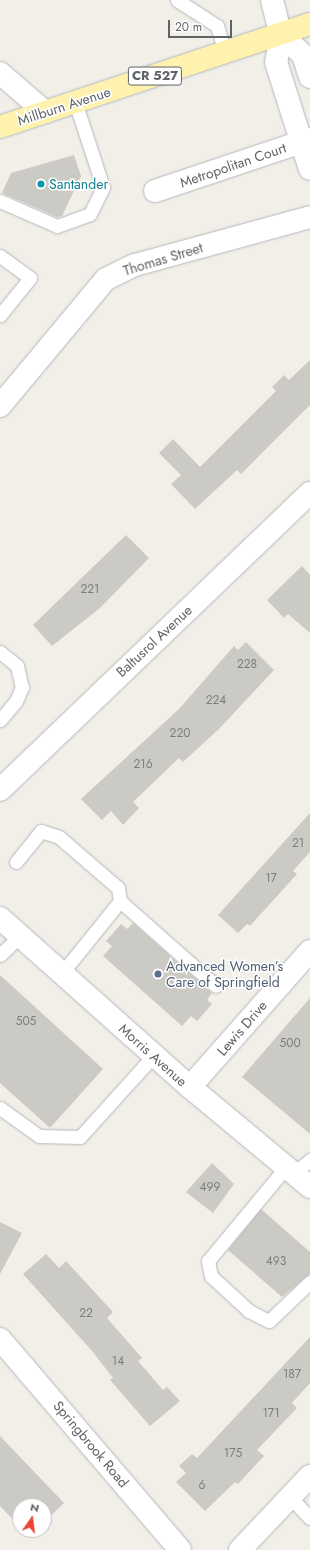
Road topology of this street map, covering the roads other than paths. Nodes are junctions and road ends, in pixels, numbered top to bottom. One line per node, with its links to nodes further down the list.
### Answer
1 (177, 0): 5 (lane)
2 (272, 0): 4 (street)
3 (310, 24): 4 (main road, Millburn Avenue / CR 527)
4 (281, 35): 5 (main road, Millburn Avenue / CR 527); 7 (street); 11 (street)
5 (225, 53): 8 (main road, Millburn Avenue / CR 527)
6 (0, 73): 9 (street)
7 (310, 77)
8 (75, 102): 9 (main road, Millburn Avenue / CR 527); 14 (lane)
9 (45, 112): 10 (main road, Millburn Avenue / CR 527)
10 (0, 127)
11 (306, 140): 12 (street); 13 (street, Metropolitan Court)
12 (310, 169)
13 (155, 191)
14 (0, 201)
15 (310, 217): 18 (street, Thomas Street)
16 (0, 256): 17 (lane)
17 (0, 315)
18 (0, 406)
19 (310, 494): 22 (street, Baltusrol Avenue)
20 (0, 652): 21 (lane)
21 (0, 720)
22 (0, 790)
23 (16, 862): 24 (lane)
24 (120, 901): 29 (lane); 30 (lane)
25 (0, 918): 26 (street, Morris Avenue)
26 (20, 936): 28 (lane); 29 (street, Morris Avenue)
27 (310, 951): 32 (street, Lewis Drive)
28 (0, 955)
29 (62, 973): 31 (street, Morris Avenue)
30 (216, 986)
31 (154, 1056): 32 (street, Morris Avenue); 33 (lane)
32 (190, 1087): 34 (street, Morris Avenue)
33 (0, 1108)
34 (300, 1172): 35 (lane)
35 (310, 1282)
36 (0, 1339): 40 (street, Springbrook Road)
37 (310, 1476): 38 (street)
38 (292, 1499): 39 (lane); 41 (street)
39 (310, 1518)
40 (180, 1550)
41 (240, 1550)

